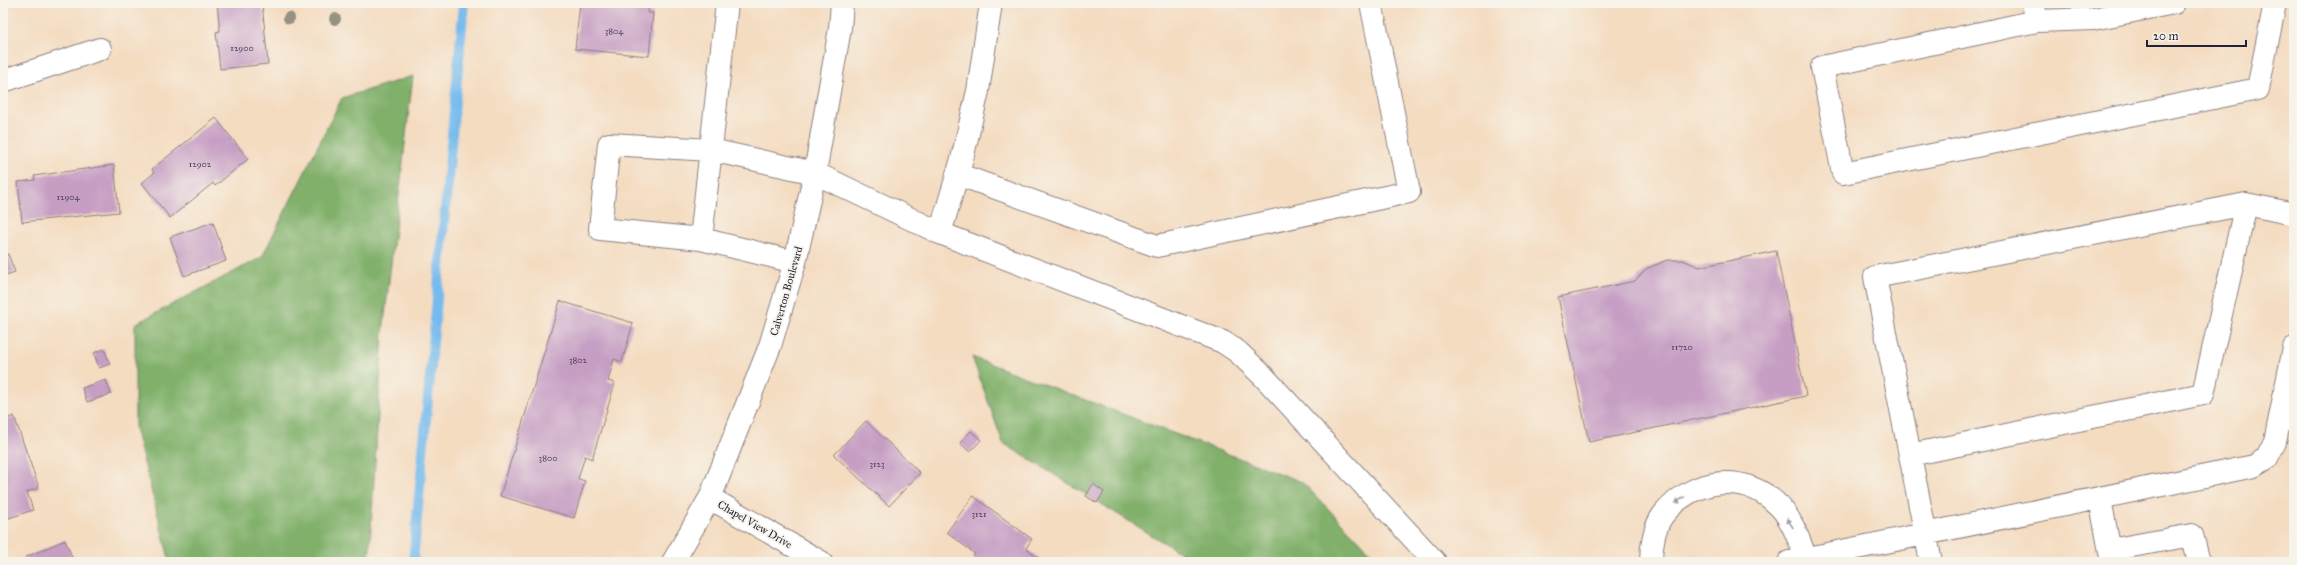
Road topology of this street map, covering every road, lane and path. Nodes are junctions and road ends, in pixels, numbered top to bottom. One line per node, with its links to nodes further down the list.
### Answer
1 (727, 3): 10 (street)
2 (842, 3): 11 (street, Calverton Boulevard)
3 (991, 3): 12 (street)
4 (1371, 3): 12 (street)
5 (2174, 3): 7 (street)
6 (2275, 3): 7 (street)
7 (2035, 12)
8 (100, 49): 9 (street)
9 (3, 81)
10 (711, 150): 11 (street); 16 (street); 16 (street)
11 (815, 173): 15 (street); 17 (street, Calverton Boulevard)
12 (957, 174): 15 (street)
13 (2246, 204): 14 (street); 19 (street); 19 (street)
14 (2294, 214)
15 (940, 233): 27 (street)
16 (701, 239): 17 (street)
17 (795, 262): 20 (street, Calverton Boulevard)
18 (2294, 348): 21 (street)
19 (1910, 455): 22 (street)
20 (710, 498): 25 (street, Calverton Boulevard); 26 (street, Chapel View Drive)
21 (2100, 499): 22 (street); 23 (street)
22 (1926, 534): 24 (street); 29 (street)
23 (2111, 556): 30 (street)
24 (1798, 560): 28 (street, one-way to 28)
25 (673, 562)
26 (821, 562)
27 (1435, 562)
28 (1651, 562)
29 (1931, 562)
30 (2199, 562)

